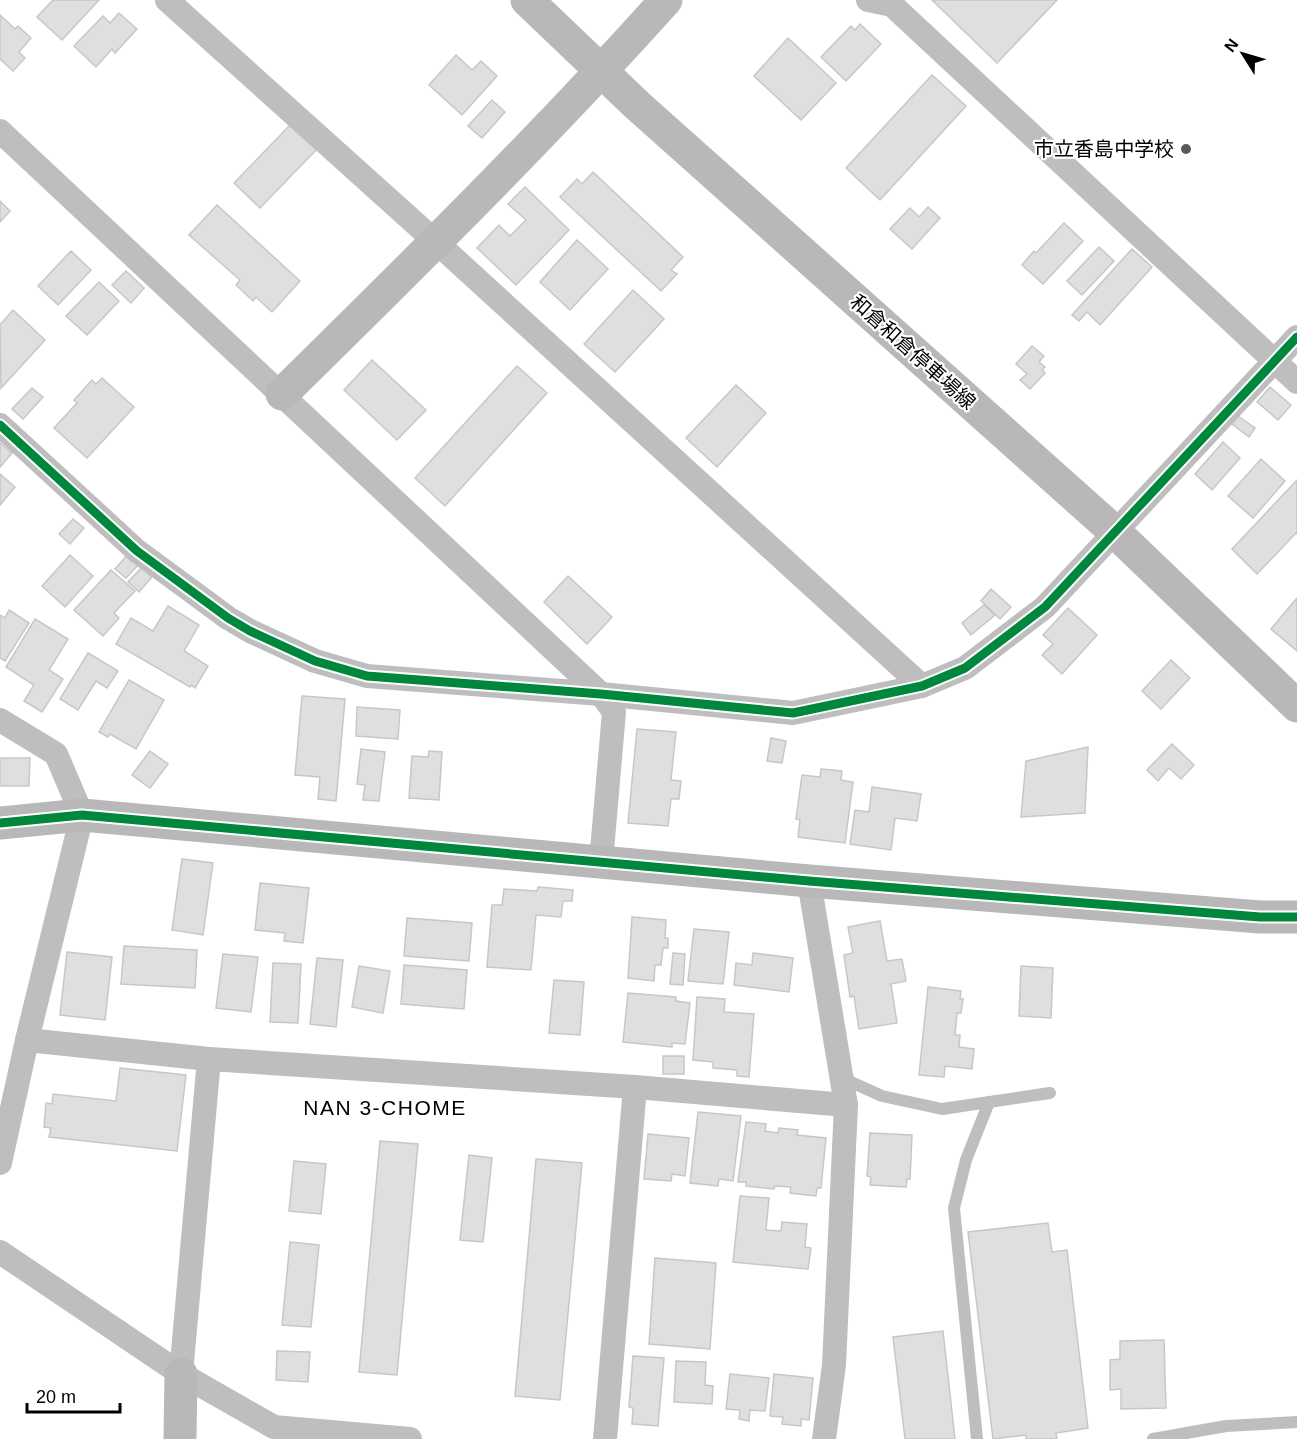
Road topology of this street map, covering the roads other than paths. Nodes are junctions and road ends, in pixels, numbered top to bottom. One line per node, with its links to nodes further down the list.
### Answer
1 (167, 0): 7 (street)
2 (527, 0): 5 (street, 和倉和倉停車場線)
3 (666, 0): 5 (street)
4 (868, 0): 9 (street)
5 (602, 72): 7 (street); 13 (street, 和倉和倉停車場線)
6 (0, 131): 11 (street)
7 (436, 242): 11 (street); 14 (street)
8 (1297, 337): 9 (street)
9 (1274, 362): 10 (street); 13 (street)
10 (1297, 382)
11 (282, 394): 15 (street)
12 (0, 425): 15 (street)
13 (1115, 532): 14 (street); 16 (street, 和倉和倉停車場線)
14 (922, 686): 15 (street)
15 (601, 694): 20 (street)
16 (1297, 706)
17 (0, 720): 18 (street)
18 (82, 815): 19 (street); 20 (street); 23 (street)
19 (0, 823)
20 (602, 862): 21 (street)
21 (809, 881): 22 (street); 25 (street)
22 (1297, 917)
23 (27, 1040): 24 (street); 30 (street)
24 (209, 1059): 26 (street); 32 (street)
25 (842, 1078): 28 (lane); 29 (street)
26 (635, 1087): 29 (street); 36 (street)
27 (1050, 1093): 28 (lane)
28 (989, 1102): 38 (lane)
29 (846, 1105): 37 (street)
30 (0, 1163)
31 (0, 1252): 32 (street)
32 (181, 1374): 34 (street); 35 (street)
33 (1297, 1422): 39 (lane)
34 (180, 1439)
35 (410, 1439)
36 (605, 1439)
37 (824, 1439)
38 (976, 1439)
39 (1153, 1439)

